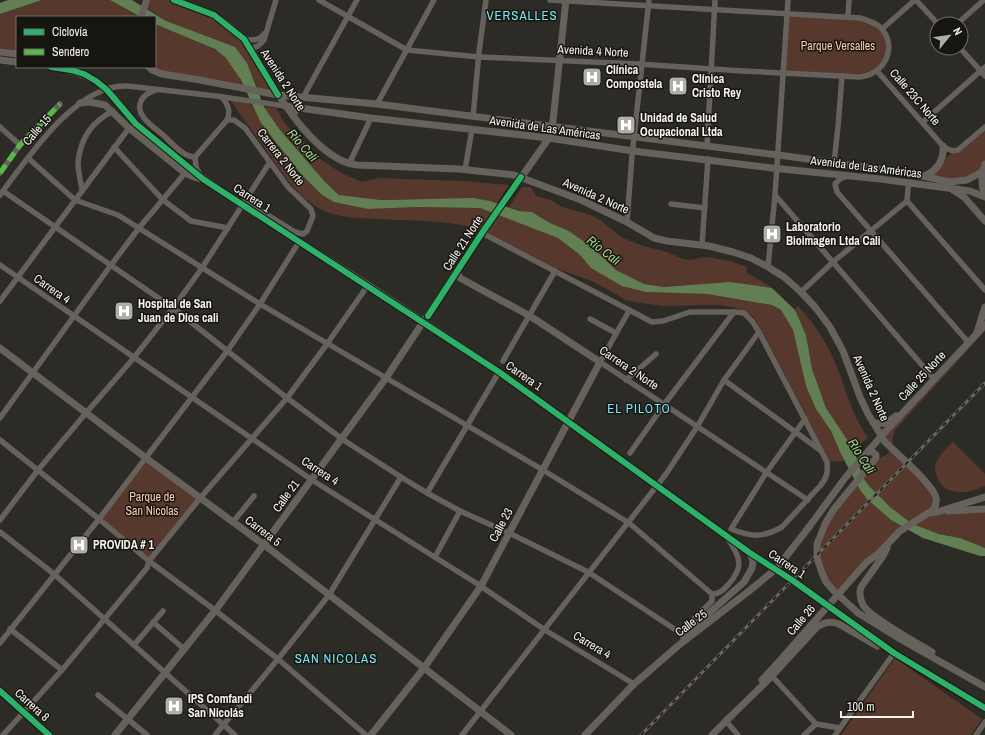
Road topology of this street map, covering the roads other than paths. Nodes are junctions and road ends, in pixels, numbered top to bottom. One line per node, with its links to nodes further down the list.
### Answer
1 (174, 0): 26 (main road, Avenida 2 Norte)
2 (276, 0): 25 (street)
3 (319, 0): 20 (street, Avenida 4 Norte)
4 (357, 0): 20 (street)
5 (434, 0): 28 (street)
6 (486, 0): 32 (street)
7 (550, 0): 8 (street)
8 (566, 0): 15 (street); 34 (main road, Calle 21 Norte)
9 (715, 0): 16 (street)
10 (788, 0): 17 (street)
11 (848, 0): 23 (street)
12 (916, 0): 21 (street); 24 (street)
13 (984, 0): 22 (street)
14 (147, 1): 18 (main road); 19 (main road)
15 (649, 3): 16 (street); 36 (street)
16 (714, 10): 17 (street); 39 (street)
17 (787, 14): 23 (street); 42 (street)
18 (141, 16)
19 (146, 16)
20 (348, 16): 28 (street, Avenida 4 Norte); 49 (street)
21 (931, 16)
22 (965, 16)
23 (848, 17): 24 (street)
24 (882, 29): 41 (street, Calle 23C Norte)
25 (266, 32): 26 (street); 27 (street)
26 (244, 39): 27 (main road, Avenida 2 Norte)
27 (250, 49): 47 (main road, Avenida 2 Norte)
28 (407, 50): 32 (street, Avenida 4 Norte); 52 (street)
29 (0, 52): 30 (main road)
30 (16, 54)
31 (969, 56): 40 (street)
32 (479, 57): 34 (street, Avenida 4 Norte); 57 (street)
33 (0, 60): 35 (main road)
34 (559, 60): 36 (street, Avenida 4 Norte); 61 (main road, Calle 21 Norte)
35 (16, 62)
36 (642, 64): 39 (street, Avenida 4 Norte); 66 (street)
37 (58, 68): 82 (main road, Carrera 1, bridge)
38 (150, 68): 47 (main road, Avenida de Las Américas)
39 (711, 69): 42 (street, Avenida 4 Norte); 69 (street)
40 (983, 69): 44 (street); 60 (street)
41 (877, 71): 43 (street, Avenida 4 Norte); 60 (street, Calle 23C Norte)
42 (784, 73): 43 (street, Avenida 4 Norte); 73 (street)
43 (842, 76): 78 (street)
44 (985, 76)
45 (160, 89): 46 (street, Avenida de Las Américas); 48 (street, Avenida de Las Américas); 74 (street)
46 (101, 91): 50 (street, Calle 15)
47 (278, 96): 49 (main road, Avenida de Las Américas); 53 (main road, Avenida 2 Norte)
48 (222, 97): 53 (street, Avenida de Las Américas); 59 (street)
49 (303, 97): 52 (main road, Avenida de Las Américas); 54 (street)
50 (80, 103): 55 (main road); 75 (street, Calle 15)
51 (60, 104): 68 (street, Calle 15)
52 (377, 104): 57 (main road, Avenida de Las Américas)
53 (285, 106): 54 (main road, Avenida de Las Américas); 56 (main road, Avenida 2 Norte)
54 (298, 108): 56 (street); 58 (main road, Avenida de Las Américas)
55 (113, 111): 64 (main road); 92 (street)
56 (293, 117): 79 (main road, Avenida 2 Norte)
57 (473, 117): 61 (main road, Avenida de Las Américas)
58 (371, 118): 65 (main road, Avenida de Las Américas); 79 (street)
59 (227, 120): 74 (street); 77 (street, Carrera 2 Norte)
60 (923, 122): 70 (street, Calle 23C Norte)
61 (552, 126): 66 (main road, Avenida de Las Américas); 67 (main road, Calle 21 Norte)
62 (0, 127): 68 (street)
63 (985, 127): 70 (street, Calle 23C Norte)
64 (129, 128): 71 (street); 82 (main road)
65 (472, 129): 67 (main road, Avenida de Las Américas); 83 (street)
66 (634, 137): 69 (main road, Avenida de Las Américas); 72 (street)
67 (549, 138): 72 (main road, Avenida de Las Américas); 88 (main road, Calle 21 Norte)
68 (20, 145): 85 (street, Calle 15)
69 (707, 146): 73 (main road, Avenida de Las Américas)
70 (943, 146): 87 (main road)
71 (114, 147): 92 (street); 97 (street)
72 (633, 151): 76 (main road, Avenida de Las Américas); 103 (street)
73 (777, 155): 78 (main road, Avenida de Las Américas); 81 (street)
74 (195, 157): 89 (street)
75 (28, 158): 93 (street, Calle 15); 96 (street)
76 (708, 159): 81 (main road, Avenida de Las Américas); 101 (street)
77 (270, 162): 99 (street); 108 (street, Carrera 2 Norte)
78 (834, 163): 87 (main road, Avenida de Las Américas)
79 (349, 164): 83 (main road, Avenida 2 Norte)
80 (985, 164): 84 (main road)
81 (776, 168): 86 (main road, Avenida de Las Américas); 94 (street)
82 (186, 170): 89 (main road, Carrera 1); 97 (street)
83 (465, 170): 88 (main road, Avenida 2 Norte)
84 (982, 172): 87 (main road, Avenida de Las Américas); 95 (main road)
85 (0, 173)
86 (850, 176): 90 (main road, Avenida de Las Américas); 107 (street)
87 (921, 176)
88 (521, 177): 103 (main road, Avenida 2 Norte); 109 (main road, Calle 21 Norte)
89 (203, 179): 99 (main road, Carrera 1)
90 (910, 183): 91 (main road, Avenida de Las Américas); 98 (street)
91 (950, 188): 95 (main road, Avenida de Las Américas); 102 (main road)
92 (82, 191): 96 (street)
93 (2, 193): 104 (street)
94 (775, 195): 112 (street); 115 (street)
95 (985, 197)
96 (75, 200): 104 (street); 105 (street)
97 (163, 200): 105 (street); 106 (street)
98 (907, 202): 107 (street); 121 (street)
99 (244, 203): 106 (street); 108 (street, Carrera 1); 110 (main road, Carrera 1)
100 (671, 204): 101 (street)
101 (705, 208): 111 (street)
102 (985, 221)
103 (627, 222): 111 (main road, Avenida 2 Norte)
104 (55, 226): 113 (street); 119 (street)
105 (139, 228): 113 (street); 116 (street)
106 (228, 228): 116 (street)
107 (871, 230): 112 (street); 137 (street)
108 (295, 232)
109 (482, 233): 117 (street); 118 (main road, Calle 21 Norte)
110 (299, 242): 120 (main road, Carrera 1); 124 (street)
111 (702, 245): 115 (main road, Avenida 2 Norte)
112 (833, 262): 122 (street); 148 (street)
113 (111, 264): 126 (street); 129 (street)
114 (0, 265): 119 (street, Carrera 4)
115 (768, 267): 122 (main road, Avenida 2 Norte)
116 (202, 268): 124 (street); 126 (street)
117 (555, 271): 127 (street); 130 (street)
118 (459, 275): 130 (main road, Carrera 2 Norte); 132 (main road, Calle 21 Norte)
119 (17, 278): 123 (street); 129 (street, Carrera 4)
120 (368, 285): 132 (main road, Carrera 1); 138 (street)
121 (985, 290)
122 (801, 292): 159 (main road, Avenida 2 Norte)
123 (0, 301)
124 (260, 304): 138 (street); 140 (street)
125 (985, 307): 136 (main road, Calle 25 Norte)
126 (173, 308): 140 (street); 142 (street)
127 (629, 311): 128 (street); 135 (street, Calle 23)
128 (734, 312): 134 (street); 153 (street)
129 (73, 316): 142 (street, Carrera 4); 146 (street)
130 (530, 316): 143 (street); 144 (main road, Carrera 2 Norte)
131 (590, 319): 135 (street)
132 (423, 322): 145 (main road, Carrera 1); 147 (main road, Calle 21)
133 (985, 325): 136 (main road, Calle 25 Norte)
134 (760, 332): 150 (street); 157 (street)
135 (616, 333): 144 (street, Calle 23)
136 (976, 334): 137 (main road, Calle 25 Norte)
137 (968, 342): 148 (main road, Calle 25 Norte)
138 (327, 344): 147 (street); 152 (street)
139 (0, 348): 146 (main road, Carrera 5)
140 (228, 350): 151 (street); 152 (street)
141 (656, 354): 149 (street)
142 (134, 358): 151 (street, Carrera 4); 155 (street)
143 (503, 361)
144 (600, 362): 149 (street, Carrera 2 Norte); 158 (main road, Calle 23)
145 (499, 372): 158 (main road, Carrera 1); 160 (street)
146 (33, 373): 155 (main road, Carrera 5); 156 (street)
147 (386, 378): 160 (street); 165 (main road, Calle 21)
148 (934, 379): 154 (main road, Calle 25 Norte)
149 (626, 380): 153 (street, Carrera 2 Norte)
150 (724, 380): 161 (street); 162 (street)
151 (191, 397): 164 (street, Carrera 4); 170 (street)
152 (287, 398): 164 (street); 165 (street)
153 (664, 405): 161 (street, Carrera 2 Norte); 169 (street)
154 (906, 409): 159 (main road); 163 (main road, Calle 25 Norte)
155 (86, 412): 170 (main road, Carrera 5); 171 (street)
156 (0, 418)
157 (805, 419): 162 (street); 167 (street)
158 (569, 421): 172 (main road, Calle 23); 176 (main road, Carrera 1)
159 (873, 422): 163 (main road, Avenida 2 Norte)
160 (468, 426): 172 (street); 177 (street)
161 (697, 427): 173 (street, Carrera 2 Norte); 176 (street)
162 (796, 432): 167 (street); 173 (street)
163 (881, 437): 168 (main road, Calle 25 Norte); 184 (main road, Avenida 2 Norte)
164 (251, 438): 175 (street, Carrera 4); 180 (street)
165 (342, 438): 174 (street); 175 (main road, Calle 21)
166 (0, 440): 171 (street)
167 (822, 451): 181 (street)
168 (869, 451): 190 (main road, Calle 25 Norte); 221 (main road, Carrera 1)
169 (630, 453)
170 (146, 458): 180 (main road, Carrera 5); 185 (street)
171 (38, 470): 185 (street); 187 (street)
172 (542, 470): 189 (street); 192 (main road, Calle 23)
173 (766, 473): 181 (street, Carrera 2 Norte); 181 (street)
174 (401, 477): 177 (street); 186 (street)
175 (312, 480): 186 (street, Carrera 4); 195 (main road, Calle 21)
176 (657, 486): 189 (street); 193 (main road, Carrera 1)
177 (427, 493): 183 (street)
178 (254, 496): 188 (street)
179 (985, 496): 184 (main road)
180 (201, 498): 188 (main road, Carrera 5); 198 (street)
181 (808, 500)
182 (985, 509): 184 (main road)
183 (460, 511): 192 (street); 197 (street)
184 (934, 512): 194 (main road, Calle 26)
185 (99, 519): 198 (street); 200 (street)
186 (375, 519): 197 (street, Carrera 4); 203 (street)
187 (0, 520)
188 (233, 522): 195 (main road, Carrera 5)
189 (629, 523): 199 (street); 202 (street)
190 (809, 527): 213 (main road, Calle 25, bridge)
191 (0, 532): 200 (street)
192 (509, 533): 199 (street); 201 (main road, Calle 23)
193 (727, 537): 196 (main road, Carrera 1); 202 (street)
194 (891, 540): 221 (main road); 230 (main road, Calle 26, bridge)
195 (264, 545): 203 (main road, Carrera 5); 204 (main road, Calle 21)
196 (750, 553): 210 (main road); 215 (main road, Carrera 1)
197 (435, 557): 201 (street, Carrera 4)
198 (149, 561): 204 (street); 206 (street)
199 (588, 572): 209 (street); 210 (street)
200 (54, 574): 206 (street); 208 (street)
201 (481, 586): 209 (street, Carrera 4); 217 (main road, Calle 23)
202 (712, 594): 210 (street)
203 (329, 595): 216 (street); 217 (main road, Carrera 5)
204 (216, 610): 214 (main road, Calle 21); 216 (street)
205 (163, 611): 207 (street)
206 (105, 618): 212 (street); 218 (street)
207 (153, 622): 212 (street); 214 (street)
208 (10, 629): 211 (street); 218 (street)
209 (545, 630): 222 (street, Carrera 4); 227 (street)
210 (683, 635): 213 (main road)
211 (0, 642)
212 (134, 645): 219 (street)
213 (679, 645): 222 (main road, Calle 25)
214 (184, 649): 219 (main road, Calle 21)
215 (894, 652): 220 (main road); 226 (main road, Carrera 1); 234 (street)
216 (278, 660): 233 (street); 241 (street)
217 (424, 668): 227 (main road, Carrera 5); 242 (main road, Calle 23)
218 (62, 670): 228 (street)
219 (165, 673): 229 (main road, Calle 21); 233 (street)
220 (772, 676): 230 (main road); 232 (street)
221 (975, 682): 223 (main road, Carrera 1)
222 (634, 684): 245 (main road, Calle 25)
223 (985, 687)
224 (0, 691): 228 (street, Carrera 8)
225 (98, 695): 229 (street)
226 (985, 708)
227 (480, 711): 243 (street); 244 (main road, Carrera 5)
228 (24, 713): 235 (street); 236 (street, Carrera 8)
229 (128, 719): 237 (main road, Calle 21); 238 (street)
230 (726, 721): 246 (main road, Calle 26); 247 (street)
231 (985, 722): 250 (street)
232 (816, 724): 234 (street); 248 (street)
233 (224, 725): 239 (street); 240 (street)
234 (840, 728): 249 (street)
235 (3, 735)
236 (49, 735)
237 (115, 735)
238 (147, 735)
239 (215, 735)
240 (235, 735)
241 (366, 735)
242 (371, 735)
243 (462, 735)
244 (511, 735)
245 (585, 735)
246 (712, 735)
247 (738, 735)
248 (804, 735)
249 (835, 735)
250 (976, 735)

